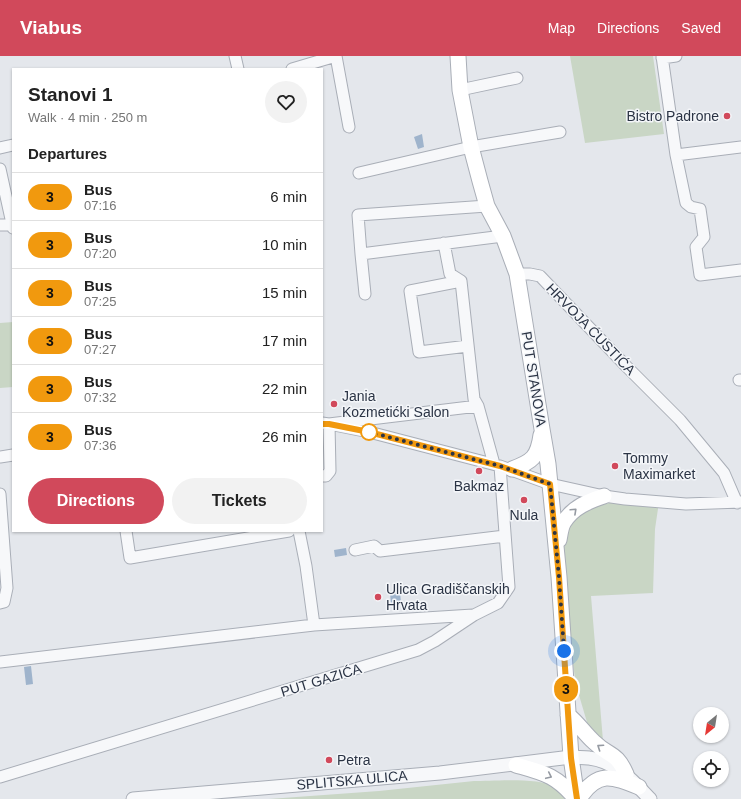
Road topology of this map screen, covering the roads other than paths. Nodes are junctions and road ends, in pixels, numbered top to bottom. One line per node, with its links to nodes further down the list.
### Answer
1 (235, 56): 6 (street)
2 (336, 56): 7 (street); 10 (street)
3 (458, 56): 9 (main road)
4 (676, 56): 5 (street)
5 (662, 57): 16 (street)
6 (238, 68)
7 (295, 68)
8 (517, 78): 9 (street)
9 (460, 90): 13 (main road)
10 (349, 128)
11 (560, 132): 13 (street)
12 (12, 145): 15 (street)
13 (471, 147): 18 (street); 19 (main road)
14 (741, 147): 16 (street)
15 (0, 148)
16 (676, 155): 25 (street)
17 (0, 170): 21 (street)
18 (359, 173)
19 (487, 206): 22 (main road); 24 (street)
20 (0, 225): 21 (street)
21 (12, 226)
22 (503, 236): 23 (street); 26 (main road)
23 (444, 243): 24 (street); 27 (street)
24 (362, 254): 28 (street)
25 (741, 270)
26 (517, 274): 32 (main road, PUT STANOVA); 40 (street, HRVOJA ĆUSTIĆA)
27 (462, 282): 29 (street, PUT GAZIĆA); 29 (street)
28 (365, 294)
29 (468, 346): 30 (street, PUT GAZIĆA)
30 (478, 406): 31 (street); 35 (street, PUT GAZIĆA)
31 (326, 424): 35 (street); 36 (street)
32 (542, 429): 35 (main road); 37 (main road, PUT STANOVA)
33 (12, 455): 34 (street)
34 (0, 457)
35 (502, 467): 37 (street); 44 (street, PUT GAZIĆA)
36 (323, 476)
37 (550, 484): 38 (street); 47 (main road, PUT STANOVA)
38 (604, 496): 40 (street); 47 (main road, one-way to 38)
39 (0, 500): 45 (street)
40 (739, 502)
41 (126, 532): 42 (street)
42 (283, 532)
43 (299, 532): 50 (street)
44 (505, 536): 46 (street); 49 (street, PUT GAZIĆA)
45 (2, 542): 48 (street)
46 (356, 550)
47 (558, 559): 52 (main road)
48 (0, 603)
49 (474, 615): 50 (street); 56 (street, PUT GAZIĆA)
50 (314, 625): 51 (street)
51 (0, 662)
52 (568, 715): 53 (main road); 55 (main road, one-way to 52)
53 (571, 758): 54 (street, SPLITSKA ULICA); 55 (street, SPLITSKA ULICA); 59 (main road)
54 (516, 765): 58 (street, SPLITSKA ULICA); 59 (main road, one-way to 59)
55 (626, 774): 57 (street, SPLITSKA ULICA)
56 (0, 777)
57 (639, 787): 59 (main road); 60 (street, SPLITSKA ULICA)
58 (133, 799)
59 (577, 799)
60 (650, 799)

